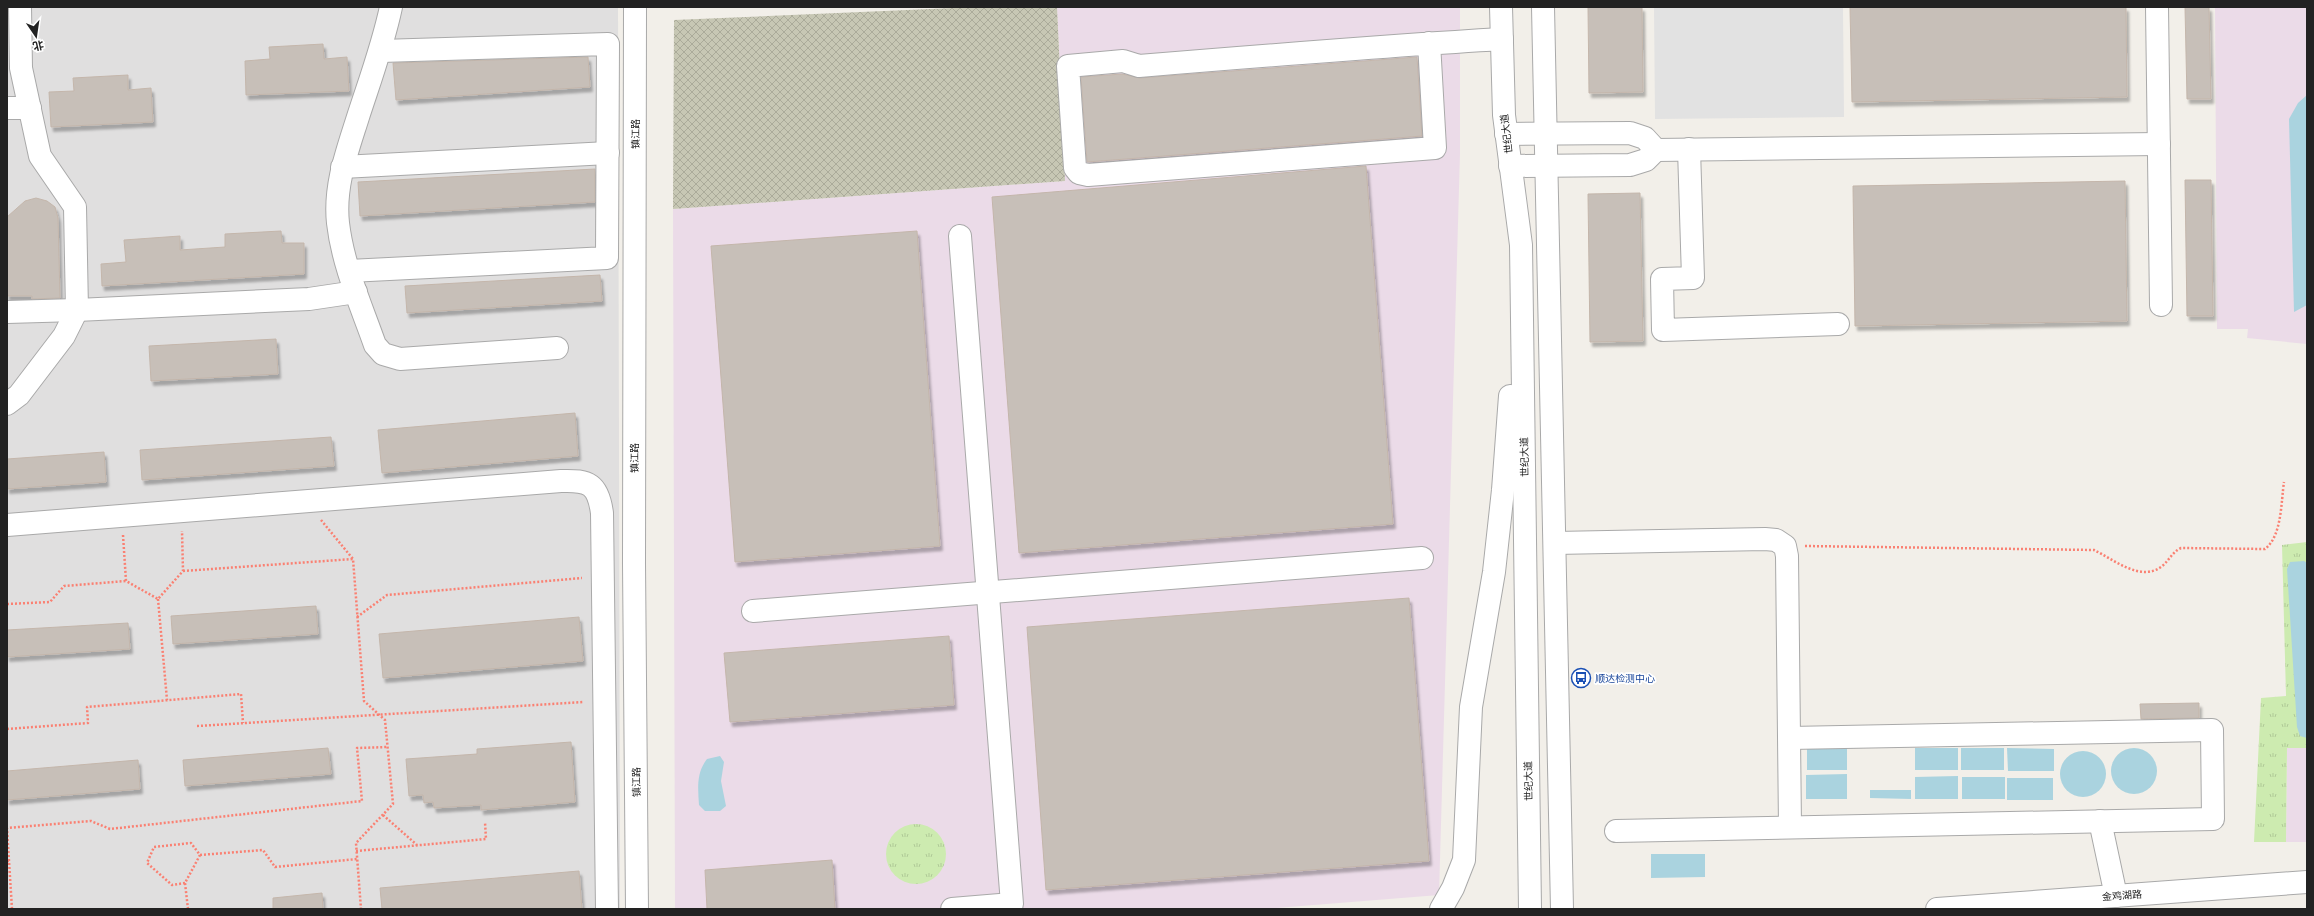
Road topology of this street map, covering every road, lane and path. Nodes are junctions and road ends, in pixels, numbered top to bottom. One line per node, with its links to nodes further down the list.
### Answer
1 (15, 7): 11 (street)
2 (391, 7): 9 (street)
3 (635, 7): 74 (street, 镇江路)
4 (1501, 7): 7 (street, 世纪大道)
5 (1543, 7): 13 (street)
6 (2157, 7): 14 (street)
7 (1502, 39): 8 (street); 12 (street, 世纪大道)
8 (1429, 43): 8 (street)
9 (381, 51): 17 (street); 19 (street)
10 (7, 108): 11 (street)
11 (30, 108): 26 (street)
12 (1506, 134): 13 (street); 20 (street, 世纪大道)
13 (1546, 134): 16 (street); 18 (street)
14 (2159, 144): 15 (street); 25 (street)
15 (1688, 149): 16 (street); 28 (street)
16 (1656, 150): 18 (street)
17 (608, 153): 19 (street); 23 (street)
18 (1546, 165): 20 (street); 36 (street)
19 (342, 166): 23 (street)
20 (1510, 166): 22 (street, 世纪大道)
21 (960, 236): 43 (street)
22 (1521, 245): 77 (street); 78 (street, 世纪大道)
23 (349, 272): 24 (street)
24 (356, 292): 26 (street); 29 (street)
25 (2161, 305)
26 (77, 310): 27 (street); 30 (street)
27 (7, 312)
28 (1838, 324)
29 (557, 348)
30 (7, 404)
31 (2284, 482): 37 (path)
32 (305, 501): 33 (street); 39 (path); 41 (street)
33 (182, 511): 34 (street); 40 (path)
34 (122, 515): 35 (street); 42 (path)
35 (7, 525)
36 (1555, 543): 37 (street); 79 (street)
37 (1785, 546): 54 (street)
38 (1422, 558): 43 (street)
39 (353, 559): 40 (path); 47 (path)
40 (183, 571): 44 (path)
41 (603, 576): 47 (path); 49 (street)
42 (126, 580): 44 (path); 45 (path)
43 (988, 593): 46 (street); 76 (street)
44 (158, 599): 48 (path)
45 (7, 604)
46 (753, 612)
47 (357, 617): 50 (path)
48 (167, 700): 51 (path); 53 (path)
49 (605, 701): 50 (path); 73 (street)
50 (380, 715): 51 (path); 55 (path)
51 (243, 724): 52 (path)
52 (197, 726)
53 (7, 729)
54 (1790, 738): 57 (street); 59 (street)
55 (388, 747): 56 (path); 65 (path)
56 (383, 815): 61 (path); 62 (path)
57 (2100, 821): 59 (street); 68 (street)
58 (485, 822): 61 (path)
59 (1790, 827): 60 (street)
60 (1616, 831)
61 (417, 846): 62 (path)
62 (356, 851): 64 (path)
63 (200, 855): 64 (path); 67 (path); 67 (path)
64 (357, 859): 72 (path)
65 (8, 861): 70 (path)
66 (2307, 882): 68 (street, 金鸡湖路)
67 (185, 883): 71 (path)
68 (2116, 896): 69 (street, 金鸡湖路)
69 (2045, 905): 80 (street, 金鸡湖路)
70 (12, 909)
71 (188, 909)
72 (361, 909)
73 (608, 909)
74 (637, 909)
75 (952, 909): 76 (street)
76 (957, 909)
77 (1442, 909)
78 (1530, 909)
79 (1562, 909)
80 (1936, 909)

